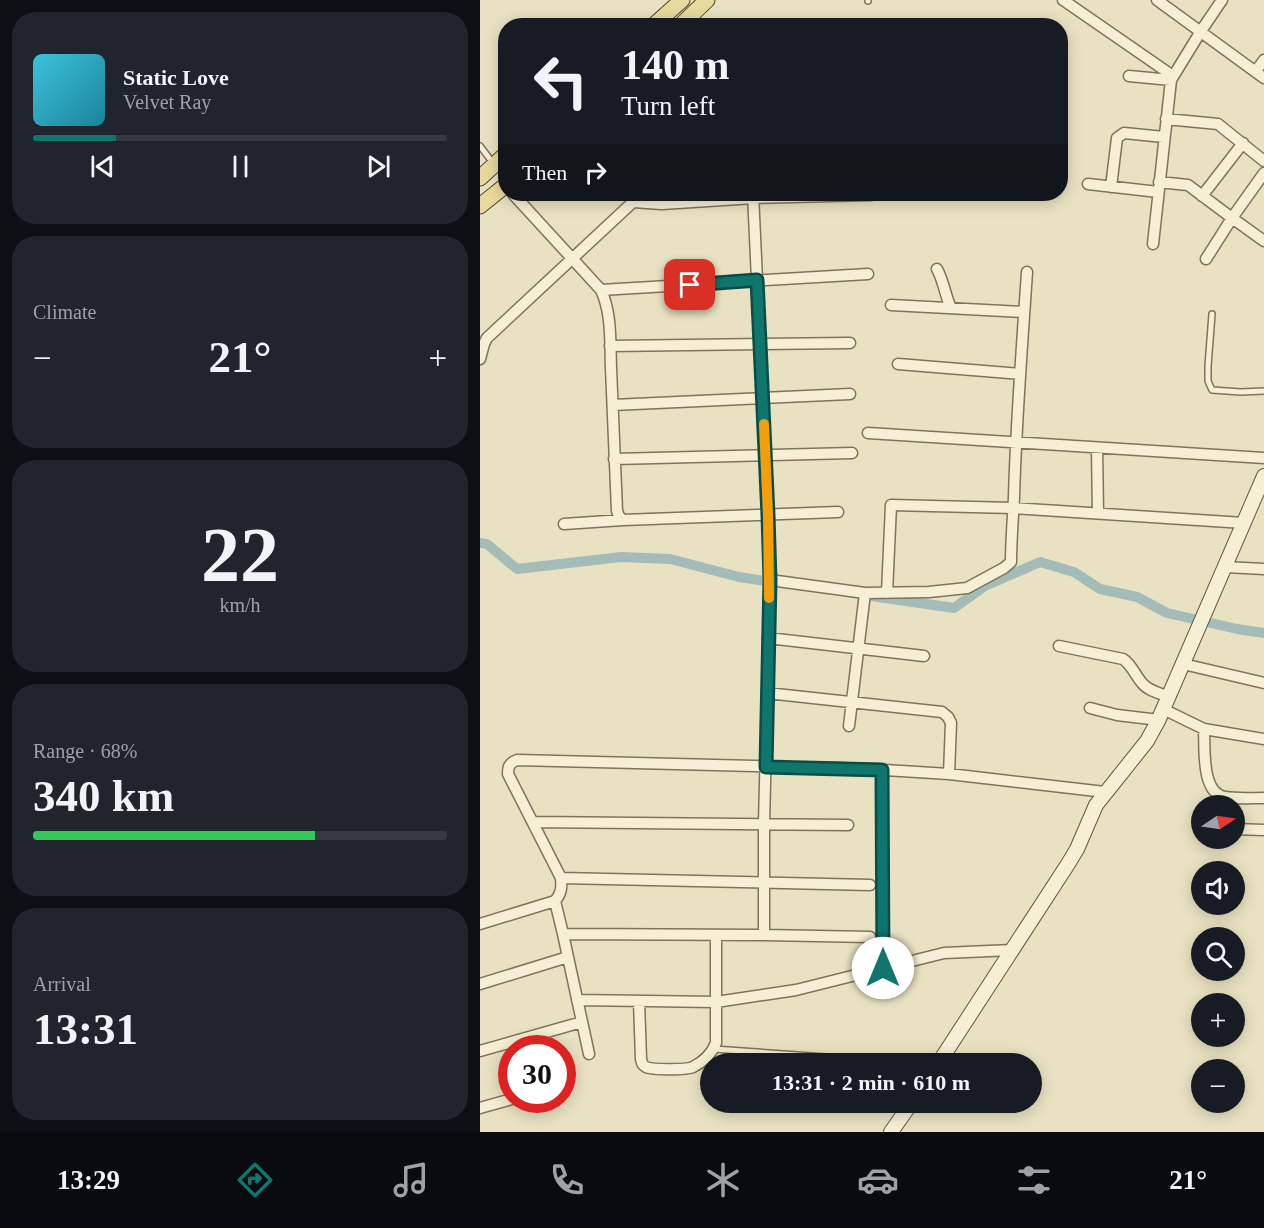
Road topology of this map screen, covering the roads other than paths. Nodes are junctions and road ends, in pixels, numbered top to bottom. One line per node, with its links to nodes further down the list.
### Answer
1 (682, 0): 6 (main road)
2 (707, 0): 7 (main road)
3 (1063, 0): 12 (street)
4 (1157, 0): 8 (street)
5 (1222, 0): 8 (street)
6 (662, 18)
7 (688, 18)
8 (1201, 31): 10 (street); 12 (street)
9 (1264, 60): 10 (street)
10 (1260, 74)
11 (1129, 76): 12 (street)
12 (1172, 78): 13 (street)
13 (1166, 119): 14 (street); 15 (street)
14 (1164, 137): 23 (street); 24 (street)
15 (1243, 143): 19 (street); 26 (street)
16 (480, 146): 17 (lane)
17 (498, 158)
18 (498, 161): 21 (main road)
19 (1264, 161)
20 (1264, 173): 31 (street)
21 (480, 178)
22 (1088, 184): 23 (street)
23 (1111, 187): 24 (street)
24 (1159, 187): 26 (street); 33 (street)
25 (498, 191): 30 (main road)
26 (1202, 196): 31 (street)
27 (519, 201): 34 (street)
28 (696, 201): 34 (street)
29 (753, 201): 39 (street)
30 (480, 206)
31 (1232, 218): 32 (street); 35 (street)
32 (1264, 241)
33 (1153, 244)
34 (572, 259): 40 (street); 48 (street)
35 (1206, 259)
36 (937, 269): 42 (street)
37 (1027, 272): 43 (street)
38 (868, 274): 39 (street)
39 (757, 280): 40 (street); 46 (street)
40 (600, 290): 47 (street)
41 (891, 305): 42 (street)
42 (951, 308): 43 (street)
43 (1024, 312): 50 (street)
44 (1212, 314): 51 (lane)
45 (850, 342): 46 (street)
46 (760, 344): 47 (street); 53 (street)
47 (610, 346): 54 (street)
48 (480, 358)
49 (898, 364): 50 (street)
50 (1020, 374): 56 (street)
51 (1264, 391)
52 (850, 394): 53 (street)
53 (763, 398): 54 (street); 59 (street)
54 (613, 405): 61 (street)
55 (868, 433): 56 (street)
56 (1016, 443): 57 (street); 63 (street)
57 (1098, 448): 60 (street); 65 (street)
58 (852, 453): 59 (street)
59 (765, 455): 61 (street); 66 (street)
60 (1264, 458)
61 (614, 459): 67 (street)
62 (1262, 485): 68 (street)
63 (1013, 508): 65 (street); 74 (street); 74 (street)
64 (838, 512): 66 (street)
65 (1098, 513): 68 (street)
66 (768, 515): 67 (street); 72 (street)
67 (623, 520): 69 (street)
68 (1244, 523): 70 (street)
69 (564, 524)
70 (1225, 567): 71 (street); 79 (street)
71 (1264, 570)
72 (770, 580): 73 (street); 75 (street)
73 (865, 593): 74 (street); 77 (street)
74 (887, 593)
75 (768, 638): 77 (street); 81 (street)
76 (1059, 646): 84 (street)
77 (859, 648): 78 (street); 82 (street)
78 (924, 656)
79 (1183, 664): 80 (street); 84 (street)
80 (1264, 683)
81 (767, 693): 82 (street); 88 (street)
82 (852, 702): 85 (street); 90 (street)
83 (1090, 708): 84 (street)
84 (1164, 709): 86 (street); 91 (street)
85 (849, 726)
86 (1204, 729): 87 (street); 92 (street)
87 (1264, 739)
88 (766, 767): 89 (street); 95 (street); 96 (street)
89 (882, 770): 90 (street); 111 (street)
90 (949, 774): 91 (street)
91 (1105, 792): 109 (street)
92 (1217, 795)
93 (1264, 798): 94 (street)
94 (1245, 799)
95 (533, 822): 96 (street); 100 (street)
96 (764, 824): 97 (street); 101 (street)
97 (848, 825)
98 (1245, 829): 99 (street)
99 (1264, 830)
100 (561, 878): 101 (street); 103 (street)
101 (764, 882): 102 (street); 107 (street)
102 (870, 885)
103 (555, 901): 104 (street); 105 (street)
104 (480, 924)
105 (563, 934): 106 (street); 110 (street)
106 (716, 934): 107 (street); 115 (street)
107 (764, 935): 108 (street)
108 (870, 938)
109 (1012, 950): 111 (street); 120 (street)
110 (568, 957): 112 (street); 113 (street)
111 (883, 968): 115 (street)
112 (480, 984)
113 (577, 1000): 114 (street); 116 (street)
114 (639, 1001): 115 (street); 117 (street)
115 (716, 1002): 117 (street)
116 (582, 1022): 118 (street); 121 (street)
117 (714, 1049): 119 (lane)
118 (480, 1051)
119 (770, 1053)
120 (945, 1053)
121 (589, 1054)
122 (498, 1103): 123 (street)
123 (480, 1108)
124 (904, 1113): 125 (street)
125 (891, 1132)

